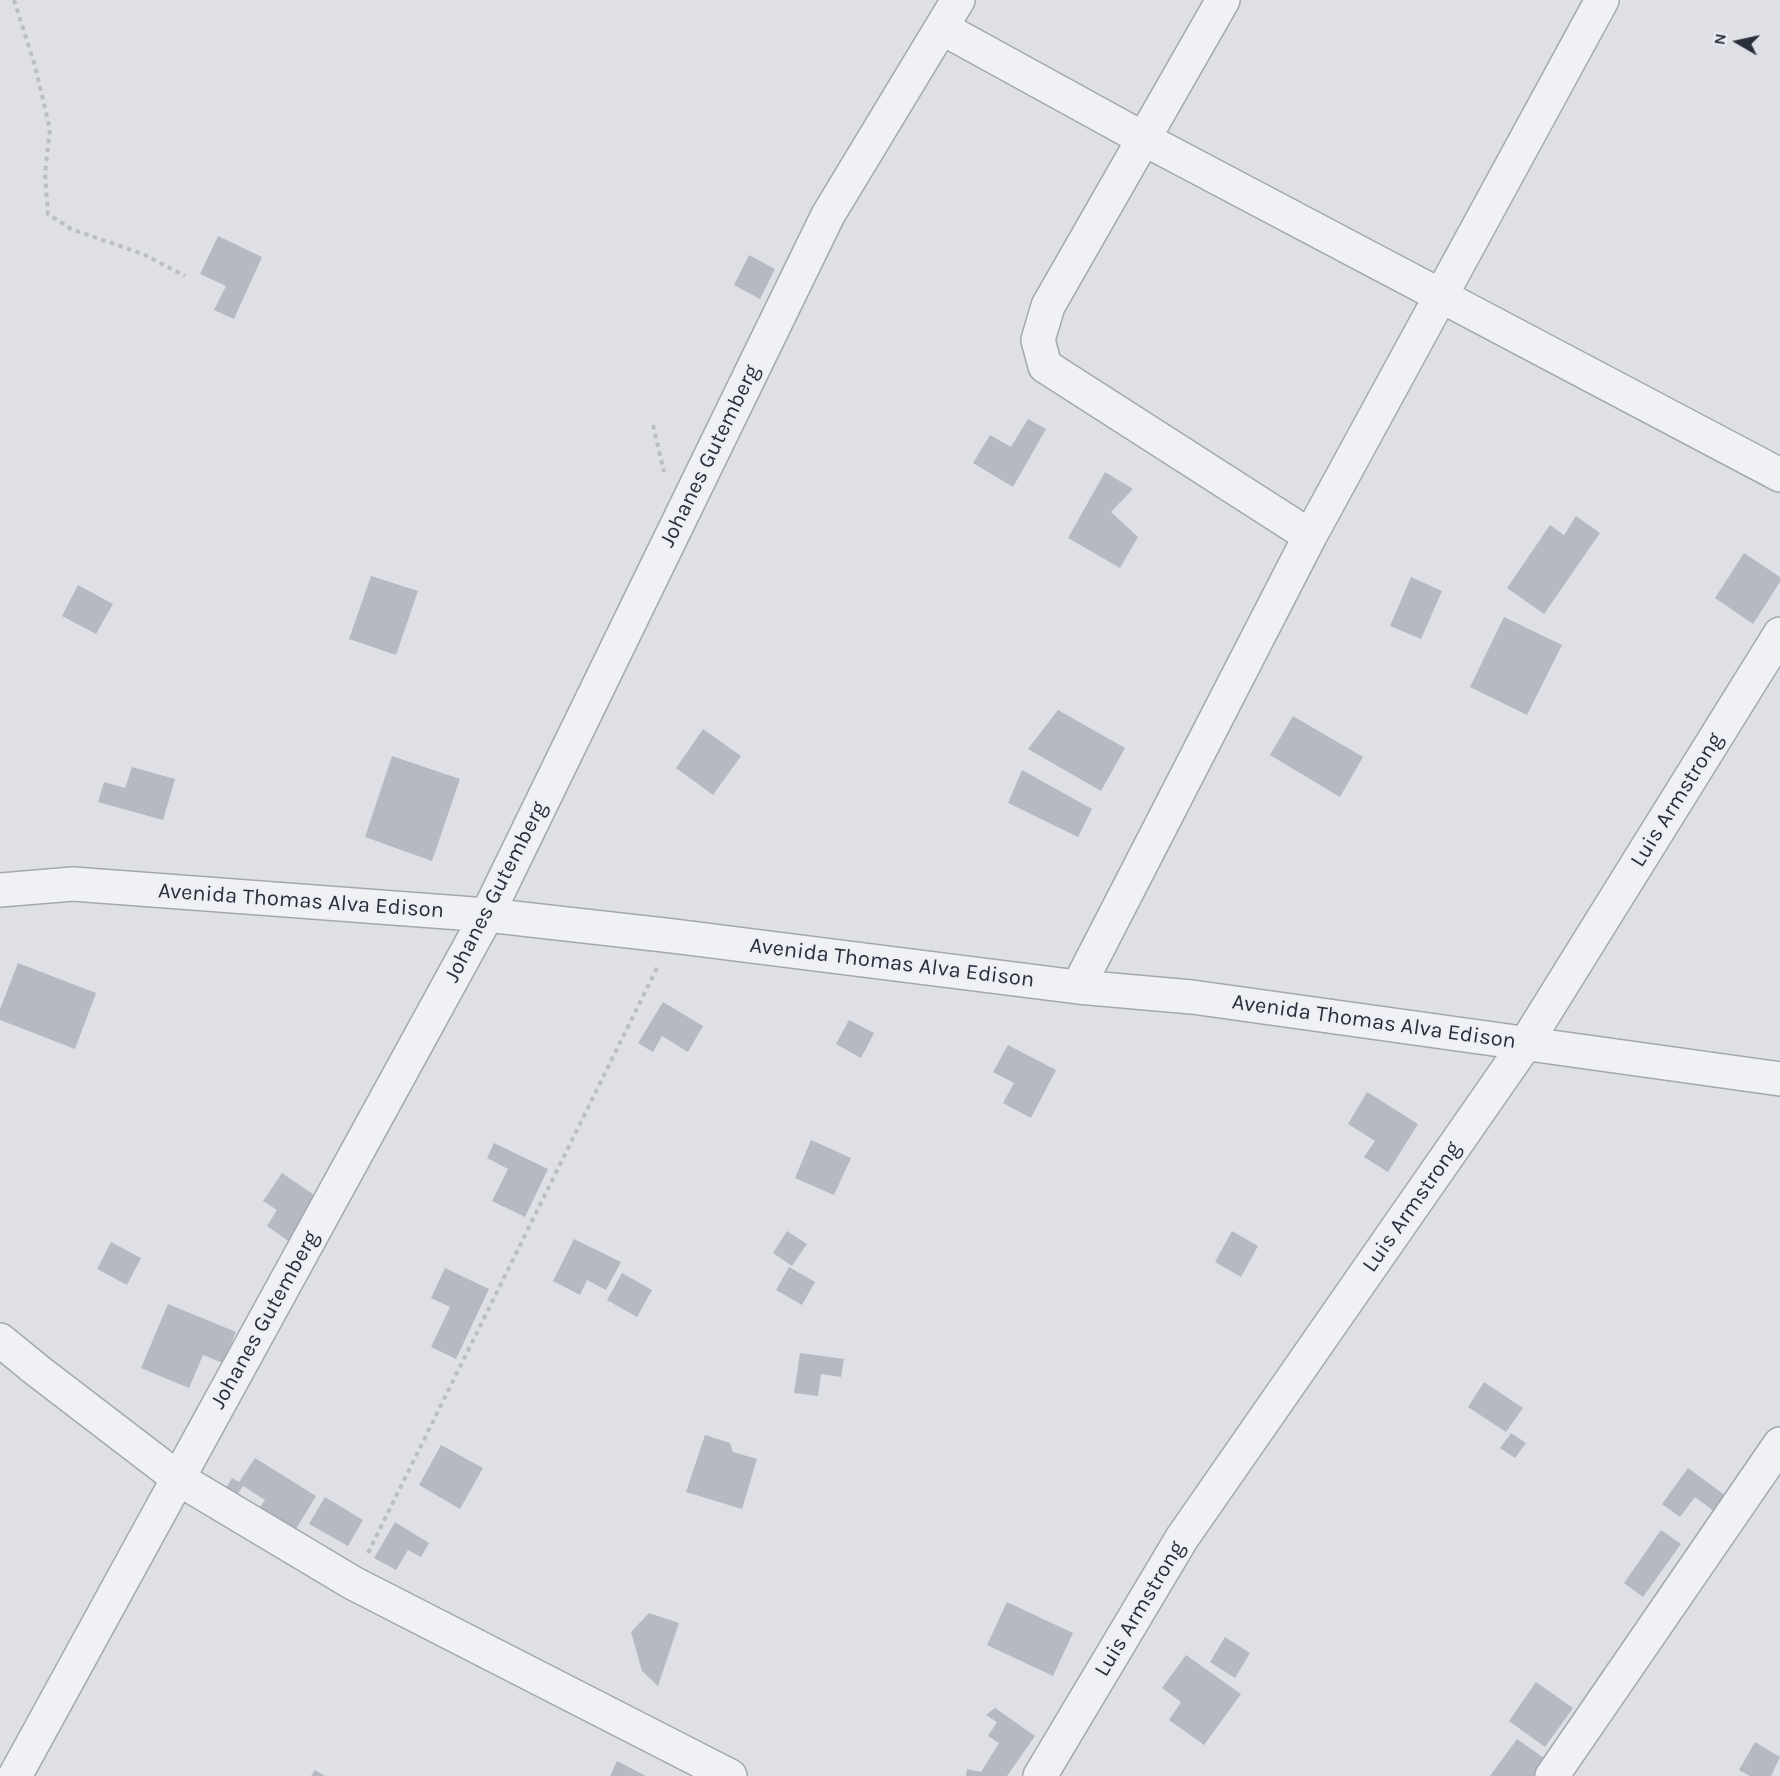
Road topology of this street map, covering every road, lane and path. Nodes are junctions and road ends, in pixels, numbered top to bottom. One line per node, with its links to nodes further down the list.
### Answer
1 (14, 0): 7 (path)
2 (958, 0): 5 (street, Johanes Gutemberg)
3 (1222, 0): 6 (street)
4 (1602, 0): 8 (street)
5 (942, 28): 6 (street); 13 (street, Johanes Gutemberg)
6 (1144, 139): 8 (street); 10 (street)
7 (185, 276)
8 (1441, 294): 9 (street); 10 (street)
9 (1780, 475)
10 (1310, 536): 15 (street)
11 (1780, 634): 16 (street, Luis Armstrong)
12 (0, 890): 13 (street, Avenida Thomas Alva Edison)
13 (487, 915): 14 (street, Avenida Thomas Alva Edison); 20 (street, Johanes Gutemberg)
14 (673, 936): 15 (street, Avenida Thomas Alva Edison); 21 (path)
15 (1078, 987): 16 (street, Avenida Thomas Alva Edison)
16 (1526, 1043): 17 (street, Avenida Thomas Alva Edison); 24 (street, Luis Armstrong)
17 (1780, 1079)
18 (0, 1340): 20 (street)
19 (1780, 1444): 25 (street)
20 (180, 1479): 21 (street); 22 (street, Johanes Gutemberg)
21 (353, 1583): 23 (street)
22 (15, 1776)
23 (730, 1776)
24 (1040, 1776)
25 (1552, 1776)

